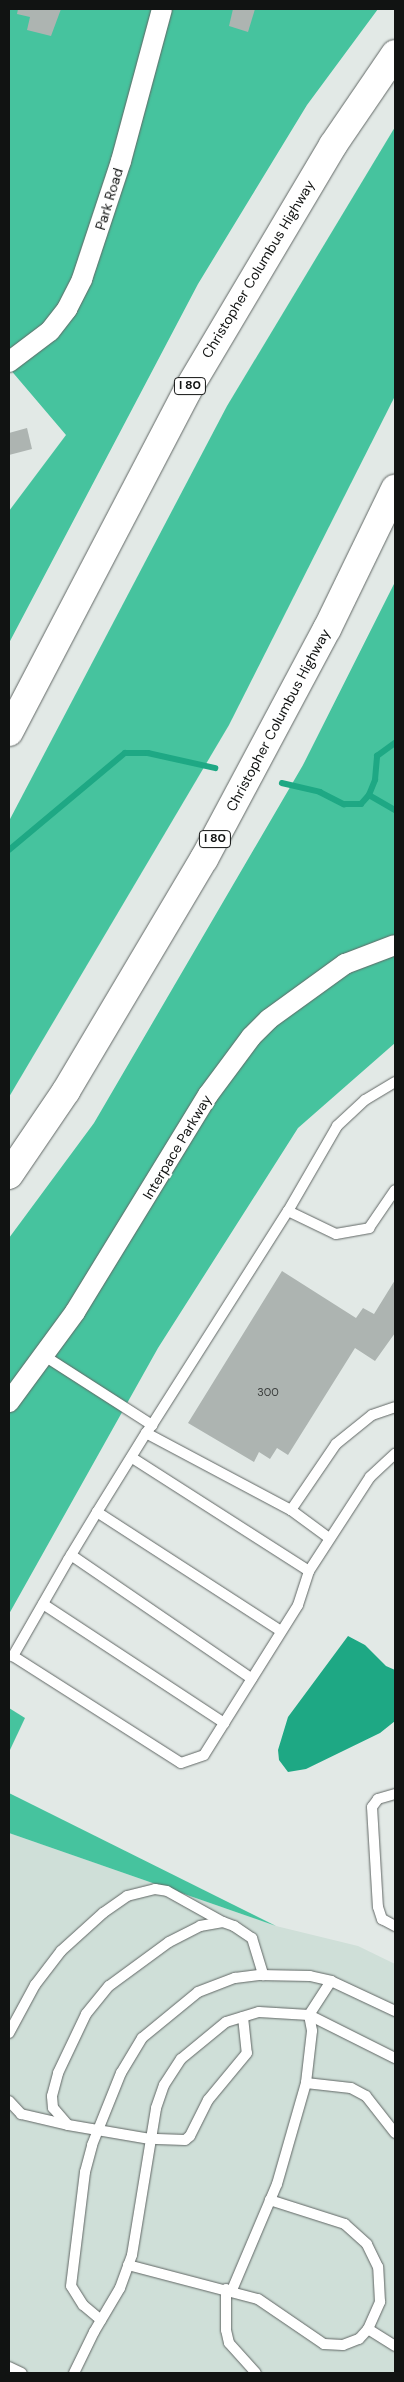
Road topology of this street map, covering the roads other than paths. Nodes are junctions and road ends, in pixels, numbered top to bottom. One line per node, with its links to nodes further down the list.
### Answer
1 (162, 9): 3 (street, Park Road)
2 (395, 54): 5 (highway, Christopher Columbus Highway / I 80)
3 (9, 362)
4 (395, 489): 8 (highway, Christopher Columbus Highway / I 80)
5 (9, 732)
6 (395, 946): 11 (street, Interpace Parkway)
7 (395, 1082): 10 (lane)
8 (9, 1175)
9 (395, 1190): 10 (lane)
10 (288, 1211): 14 (lane)
11 (43, 1355): 12 (street, Interpace Parkway); 14 (lane)
12 (9, 1402)
13 (395, 1407): 17 (lane)
14 (149, 1429): 16 (lane); 17 (lane)
15 (395, 1454): 19 (lane)
16 (131, 1457): 18 (lane); 21 (lane)
17 (291, 1510): 19 (lane)
18 (97, 1512): 20 (lane); 23 (lane)
19 (329, 1538): 21 (lane)
20 (71, 1555): 22 (lane); 24 (lane)
21 (308, 1571): 23 (lane)
22 (43, 1604): 25 (lane); 25 (lane)
23 (281, 1631): 24 (lane)
24 (252, 1679): 25 (lane)
25 (224, 1723)
26 (395, 1794): 28 (lane)
27 (223, 1922): 29 (lane); 34 (lane); 38 (lane)
28 (395, 1926)
29 (263, 1975): 30 (lane); 39 (lane)
30 (331, 1981): 31 (lane); 32 (lane)
31 (395, 2010)
32 (308, 2015): 33 (lane); 35 (lane); 36 (lane)
33 (243, 2017): 41 (lane); 41 (lane)
34 (9, 2032)
35 (395, 2058)
36 (306, 2083): 40 (lane); 42 (lane)
37 (9, 2101): 38 (lane)
38 (68, 2126): 39 (lane)
39 (98, 2130): 41 (lane); 45 (lane)
40 (395, 2133)
41 (150, 2139): 43 (lane)
42 (270, 2200): 44 (lane); 46 (lane)
43 (128, 2265): 44 (lane); 45 (lane)
44 (229, 2290): 46 (lane); 51 (lane)
45 (101, 2320): 50 (lane)
46 (368, 2329): 47 (lane)
47 (395, 2346)
48 (9, 2367): 49 (lane)
49 (22, 2373)
50 (74, 2373)
51 (256, 2373)

